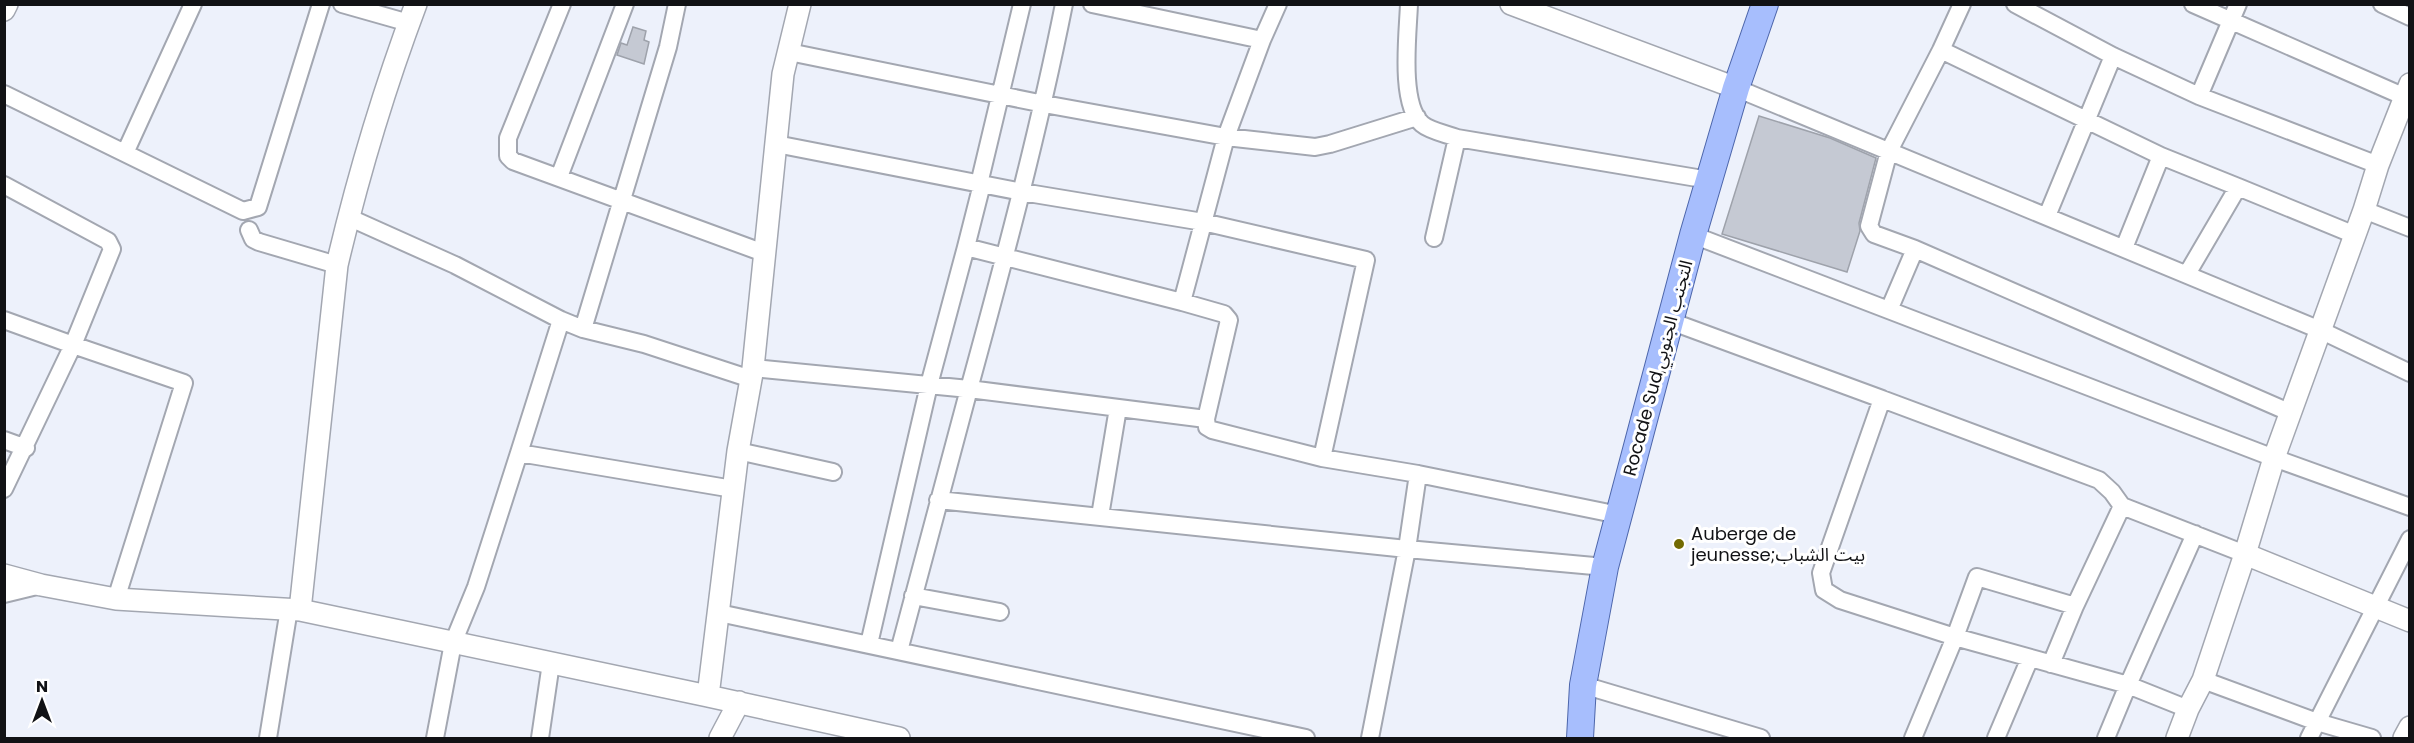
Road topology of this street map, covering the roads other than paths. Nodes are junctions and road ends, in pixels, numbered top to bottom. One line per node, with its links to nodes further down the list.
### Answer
1 (7, 4): 21 (street)
2 (193, 4): 41 (street)
3 (321, 4): 41 (street)
4 (342, 4): 22 (street)
5 (562, 4): 44 (street)
6 (626, 4): 44 (street)
7 (677, 4): 50 (street)
8 (800, 4): 27 (street)
9 (1022, 4): 31 (street)
10 (1064, 4): 34 (street)
11 (1092, 4): 25 (street)
12 (1278, 4): 25 (street)
13 (1409, 4): 35 (street)
14 (1511, 4): 29 (street)
15 (1765, 4): 29 (main road, Rocade Sud,التجنب الجنوبي)
16 (1962, 4): 26 (street)
17 (2015, 4): 28 (street)
18 (2193, 4): 24 (street)
19 (2238, 4): 24 (street)
20 (2382, 4): 23 (street)
21 (4, 10)
22 (412, 14): 53 (street)
23 (2409, 17)
24 (2231, 21): 30 (street); 33 (street)
25 (1262, 40): 37 (street)
26 (1941, 50): 36 (street); 40 (street)
27 (789, 52): 31 (street); 39 (street)
28 (2113, 56): 33 (street); 36 (street)
29 (1736, 88): 40 (street); 45 (main road, Rocade Sud,التجنب الجنوبي)
30 (2407, 91): 43 (street)
31 (1000, 93): 34 (street); 46 (street)
32 (4, 94): 41 (street)
33 (2199, 96): 43 (street)
34 (1044, 104): 37 (street); 49 (street)
35 (1417, 117): 37 (street); 38 (street)
36 (2087, 121): 42 (street); 52 (street)
37 (1226, 137): 54 (street)
38 (1457, 138): 45 (street); 59 (street)
39 (776, 144): 46 (street); 63 (street)
40 (1889, 151): 52 (street); 62 (street)
41 (125, 153)
42 (2161, 156): 48 (street); 61 (street)
43 (2378, 165): 51 (street)
44 (559, 177): 50 (street)
45 (1709, 180): 57 (main road, Rocade Sud,التجنب الجنوبي)
46 (980, 184): 49 (street); 60 (street)
47 (4, 185): 74 (street)
48 (2238, 187): 58 (street); 66 (street)
49 (1022, 192): 54 (street); 64 (street)
50 (622, 200): 63 (street); 72 (street)
51 (2364, 210): 55 (street); 58 (street)
52 (2047, 216): 61 (street)
53 (348, 217): 65 (street); 70 (street)
54 (1203, 222): 67 (street); 87 (street)
55 (2409, 228)
56 (249, 230): 65 (street)
57 (1693, 235): 68 (street); 71 (main road, Rocade Sud,التجنب الجنوبي)
58 (2355, 235): 73 (street)
59 (1434, 238)
60 (966, 247): 64 (street); 77 (street)
61 (2124, 248): 66 (street)
62 (1915, 249): 68 (street); 81 (street)
63 (764, 253): 75 (street)
64 (1005, 256): 67 (street); 78 (street)
65 (337, 265): 110 (street)
66 (2187, 274): 73 (street)
67 (1182, 302): 82 (street)
68 (1889, 310): 88 (street)
69 (4, 320): 74 (street)
70 (561, 320): 72 (street); 86 (street)
71 (1670, 321): 79 (street); 96 (main road, Rocade Sud,التجنب الجنوبي)
72 (584, 329): 75 (street)
73 (2320, 330): 76 (street); 81 (street)
74 (73, 345): 84 (street); 107 (street)
75 (752, 374): 77 (street); 85 (street)
76 (2409, 374)
77 (929, 385): 78 (street); 116 (street)
78 (969, 389): 80 (street); 93 (street)
79 (1882, 399): 94 (street); 114 (street)
80 (1118, 408): 82 (street); 97 (street)
81 (2291, 414): 88 (street)
82 (1206, 419): 87 (street)
83 (4, 440): 84 (street)
84 (26, 448): 91 (street)
85 (738, 451): 89 (street); 92 (street)
86 (519, 453): 92 (street); 115 (street)
87 (1322, 458): 90 (street)
88 (2274, 458): 95 (street); 101 (street)
89 (833, 472)
90 (1418, 474): 96 (street); 100 (street)
91 (4, 489)
92 (733, 489): 112 (street)
93 (938, 500): 97 (street); 106 (street)
94 (2122, 506): 98 (street); 108 (street)
95 (2409, 507)
96 (1619, 515): 102 (main road, Rocade Sud,التجنب الجنوبي)
97 (1100, 516): 100 (street)
98 (2195, 534): 101 (street); 122 (street)
99 (2409, 540): 109 (street)
100 (1407, 549): 102 (street); 135 (street)
101 (2245, 554): 109 (street); 121 (street)
102 (1605, 567): 123 (main road, Rocade Sud,التجنب الجنوبي)
103 (4, 575): 104 (street)
104 (41, 585): 105 (street); 107 (street)
105 (4, 594)
106 (913, 596): 111 (street); 117 (street)
107 (116, 599): 110 (street)
108 (2075, 606): 114 (street); 120 (street)
109 (2374, 607): 113 (street); 127 (street)
110 (294, 610): 115 (street); 129 (street)
111 (1000, 612)
112 (719, 613): 116 (street); 124 (street)
113 (2409, 621)
114 (1955, 637): 118 (street); 138 (street)
115 (453, 643): 119 (street); 130 (street)
116 (869, 644): 117 (street)
117 (899, 651): 134 (street)
118 (2030, 658): 120 (street); 139 (street)
119 (551, 663): 124 (street); 131 (street)
120 (2051, 664): 122 (street)
121 (2203, 680): 126 (street); 127 (street)
122 (2128, 684): 126 (street); 140 (street)
123 (1583, 685): 136 (main road, Rocade Sud,التجنب الجنوبي); 137 (street)
124 (708, 696): 125 (street)
125 (739, 702): 132 (street); 133 (street)
126 (2188, 709): 141 (street)
127 (2317, 722): 142 (street); 143 (street)
128 (2409, 727): 144 (street)
129 (268, 738)
130 (435, 738)
131 (540, 738)
132 (720, 738)
133 (899, 738)
134 (1306, 738)
135 (1370, 738)
136 (1580, 738)
137 (1761, 738)
138 (1913, 738)
139 (1996, 738)
140 (2106, 738)
141 (2177, 738)
142 (2308, 738)
143 (2372, 738)
144 (2404, 738)

